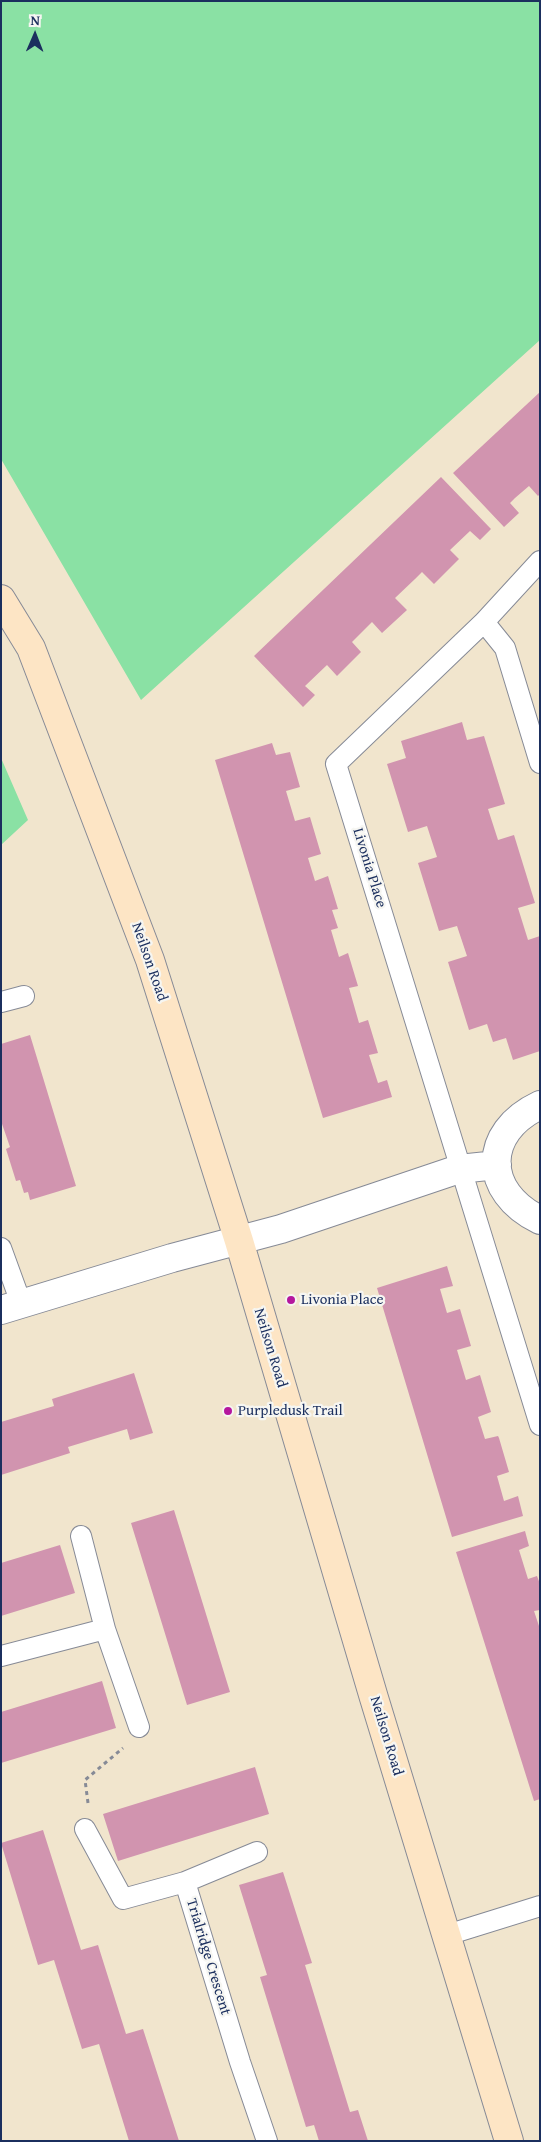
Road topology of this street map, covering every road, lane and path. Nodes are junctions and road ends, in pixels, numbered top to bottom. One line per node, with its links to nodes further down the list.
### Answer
1 (540, 561): 3 (lane, Livonia Place)
2 (1, 599): 11 (main road, Neilson Road)
3 (484, 622): 4 (lane); 9 (lane, Livonia Place)
4 (540, 763)
5 (24, 996): 6 (lane)
6 (1, 1002)
7 (540, 1105): 8 (street)
8 (497, 1165): 9 (street); 10 (street)
9 (459, 1169): 11 (street); 14 (lane, Livonia Place)
10 (540, 1220)
11 (239, 1241): 13 (street); 23 (main road, Neilson Road)
12 (1, 1248): 13 (lane)
13 (11, 1306)
14 (540, 1425)
15 (81, 1536): 16 (lane)
16 (105, 1629): 17 (lane); 18 (lane)
17 (1, 1656)
18 (139, 1727): 19 (path)
19 (85, 1829): 21 (lane, Trialridge Crescent)
20 (257, 1852): 21 (lane)
21 (185, 1882): 24 (lane, Trialridge Crescent)
22 (540, 1906): 23 (lane)
23 (447, 1934): 25 (main road, Neilson Road)
24 (267, 2141)
25 (509, 2141)

